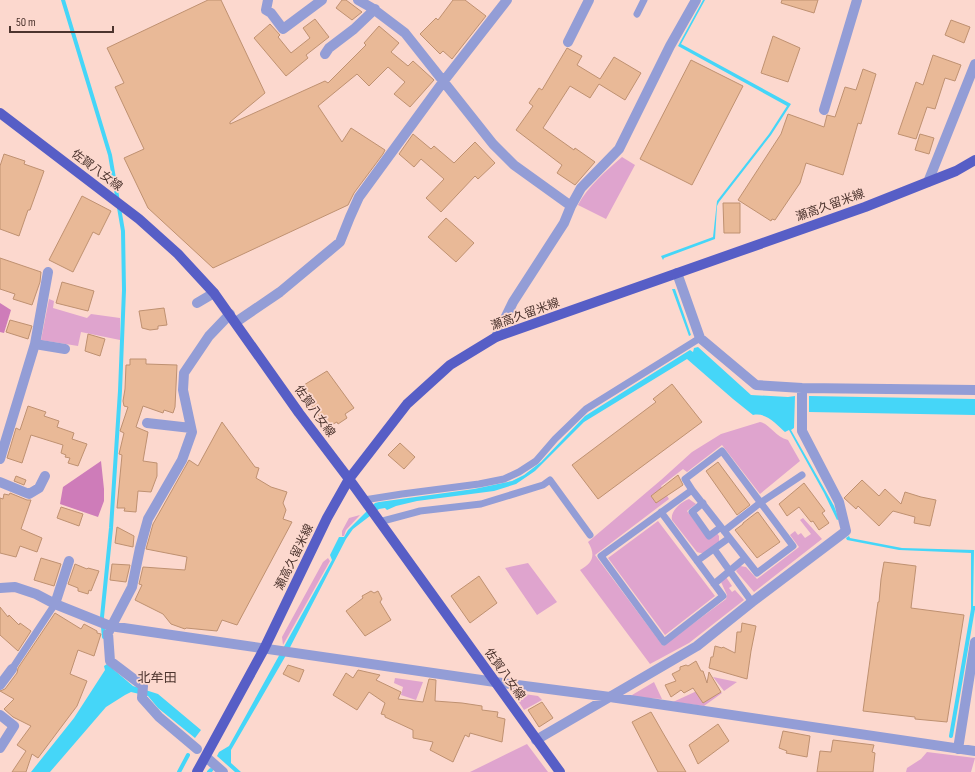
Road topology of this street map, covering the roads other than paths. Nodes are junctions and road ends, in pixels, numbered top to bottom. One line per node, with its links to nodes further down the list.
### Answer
1 (268, 0): 2 (street)
2 (322, 0)
3 (358, 0): 9 (street)
4 (507, 0): 14 (street)
5 (589, 0): 11 (street)
6 (644, 0): 10 (lane)
7 (696, 0): 19 (street)
8 (858, 0): 15 (street)
9 (375, 9): 12 (street); 14 (street)
10 (637, 14)
11 (568, 42)
12 (325, 54)
13 (975, 64): 18 (street)
14 (443, 82): 19 (street); 24 (street)
15 (824, 110)
16 (0, 113): 22 (main road, 佐賀八女線)
17 (975, 160): 18 (main road, 瀬高久留米線)
18 (928, 182): 21 (main road, 瀬高久留米線)
19 (571, 206): 25 (street)
20 (48, 272): 27 (street)
21 (677, 273): 25 (main road, 瀬高久留米線); 26 (street)
22 (214, 293): 23 (street); 24 (main road, 佐賀八女線)
23 (197, 303)
24 (233, 318): 32 (street); 36 (main road, 佐賀八女線)
25 (496, 337): 36 (main road, 瀬高久留米線)
26 (700, 338): 29 (street); 39 (lane)
27 (35, 344): 28 (street); 33 (street)
28 (65, 349)
29 (802, 388): 30 (street); 54 (street)
30 (975, 390)
31 (147, 423): 32 (street)
32 (191, 428): 56 (street)
33 (0, 459)
34 (802, 475): 41 (lane)
35 (44, 476): 37 (street)
36 (349, 478): 39 (main road, 佐賀八女線); 58 (main road, 瀬高久留米線)
37 (0, 482)
38 (692, 490): 40 (lane); 41 (lane); 42 (lane)
39 (364, 500): 43 (main road, 佐賀八女線)
40 (703, 503): 44 (lane); 44 (lane)
41 (760, 503): 44 (lane); 48 (lane)
42 (661, 512): 50 (lane); 52 (lane)
43 (379, 522): 45 (lane); 60 (main road, 佐賀八女線)
44 (722, 529): 46 (lane)
45 (590, 535)
46 (729, 538): 47 (lane); 48 (lane)
47 (714, 549): 50 (lane); 51 (lane)
48 (745, 558): 51 (lane)
49 (69, 561): 55 (street)
50 (697, 561): 52 (lane)
51 (729, 571): 52 (lane); 54 (lane)
52 (714, 584)
53 (0, 588): 55 (street)
54 (752, 602): 62 (street)
55 (55, 604): 56 (street); 59 (lane)
56 (110, 626): 58 (street); 66 (street)
57 (975, 642): 67 (street)
58 (264, 649): 60 (street); 69 (main road, 瀬高久留米線)
59 (12, 669): 61 (street)
60 (494, 682): 62 (street); 64 (main road, 佐賀八女線)
61 (0, 685)
62 (610, 697): 64 (street); 67 (street)
63 (0, 714): 65 (street)
64 (536, 740): 72 (main road, 佐賀八女線)
65 (0, 748)
66 (197, 749)
67 (958, 749): 68 (street)
68 (975, 751)
69 (206, 757): 70 (main road, 瀬高久留米線); 71 (street)
70 (197, 772)
71 (223, 772)
72 (560, 772)

